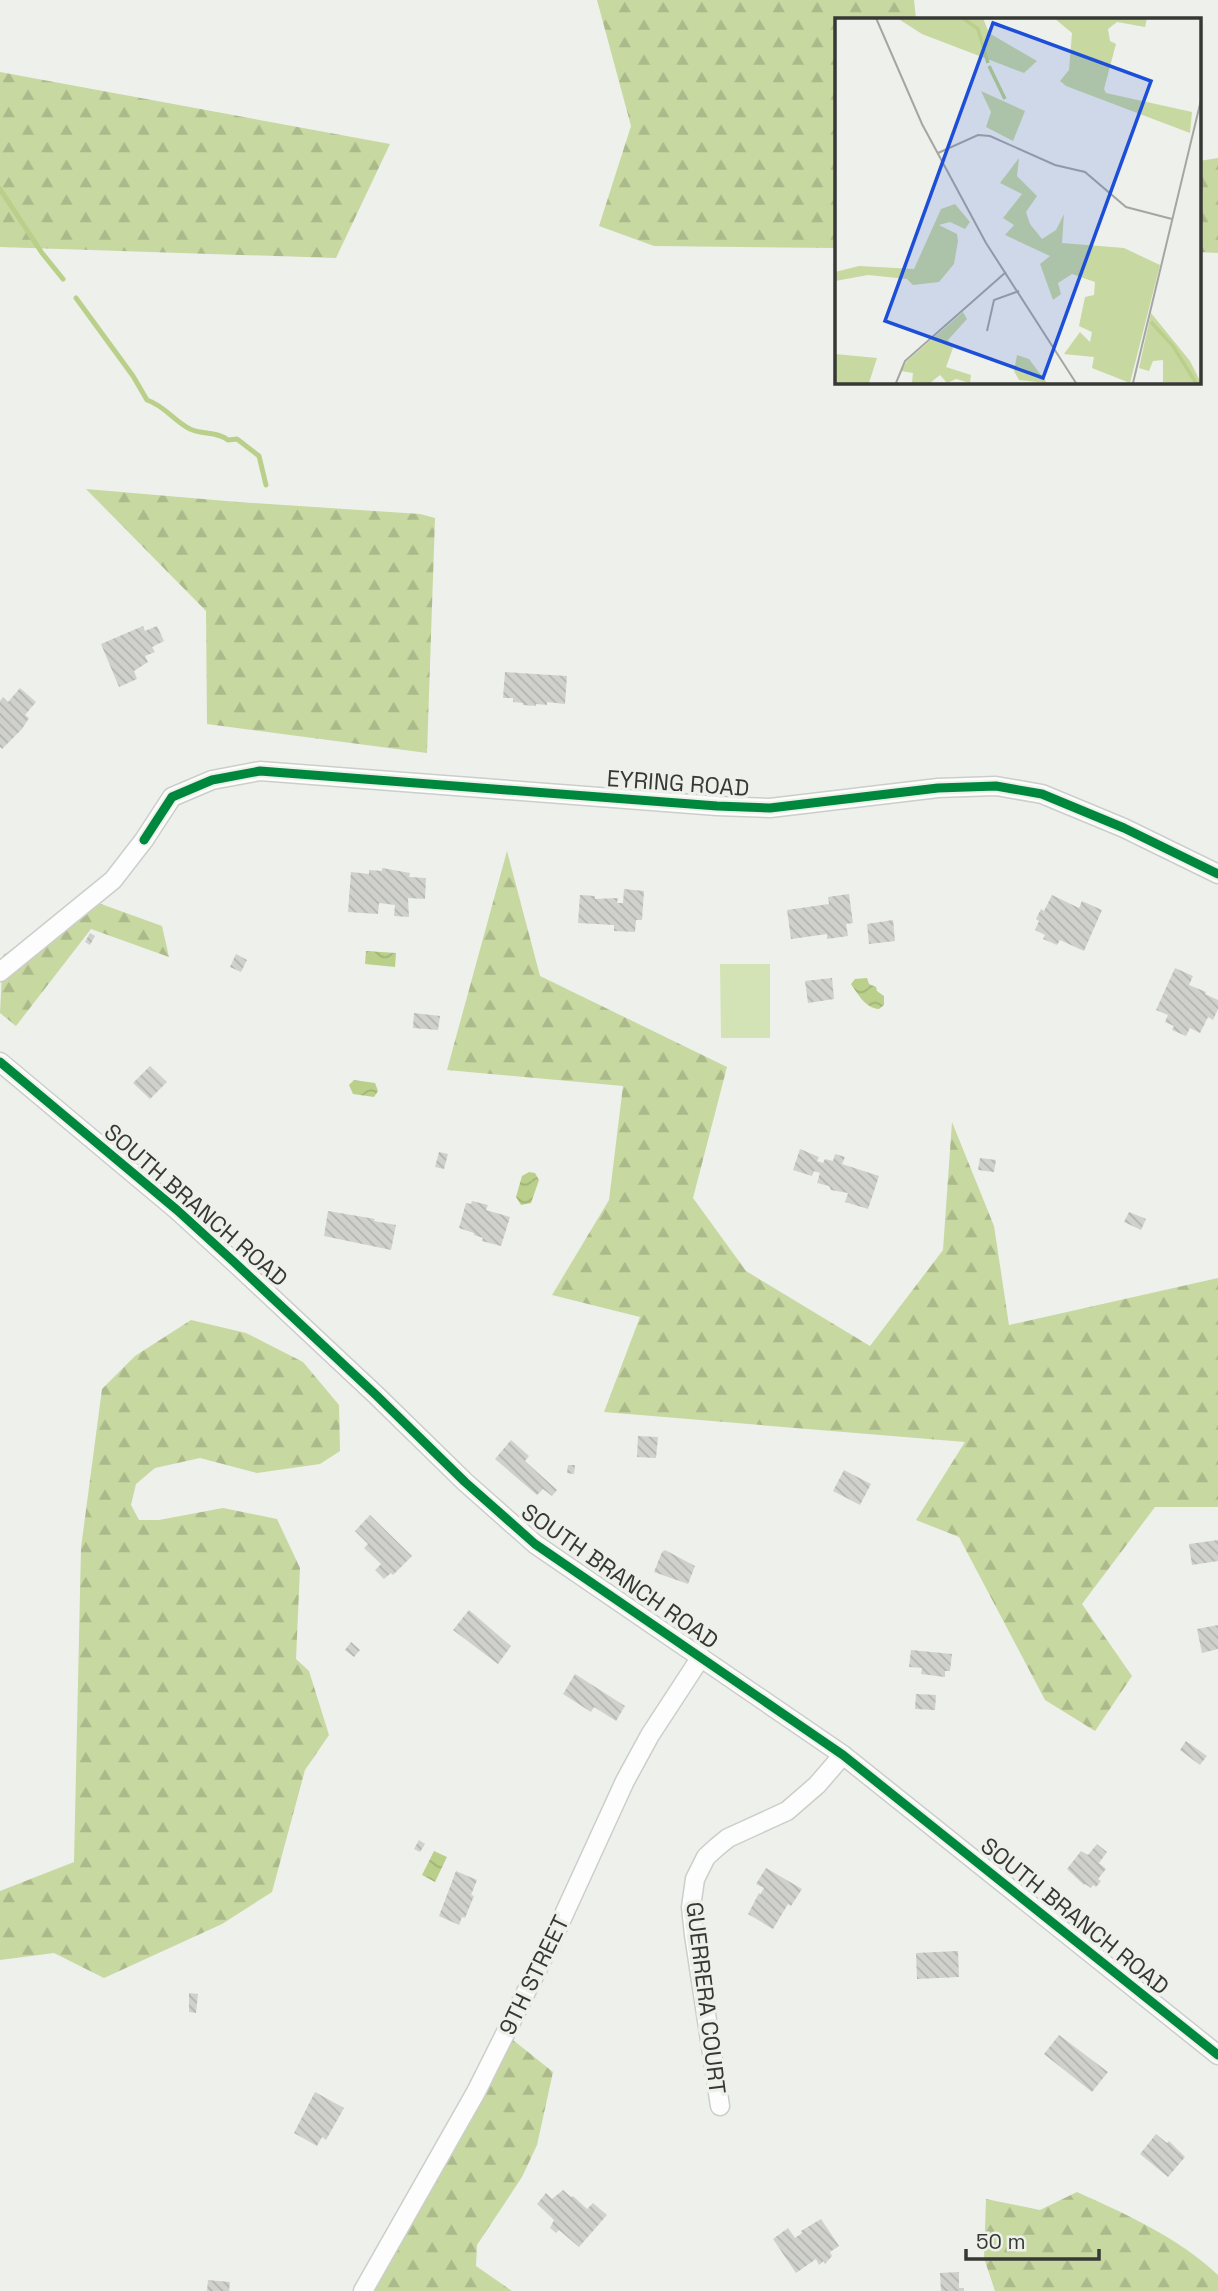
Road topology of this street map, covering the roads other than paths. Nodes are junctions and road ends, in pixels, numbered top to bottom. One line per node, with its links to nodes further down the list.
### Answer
1 (1218, 874): 2 (street, EYRING ROAD)
2 (0, 972)
3 (0, 1062): 4 (street, SOUTH BRANCH ROAD)
4 (701, 1657): 5 (street, SOUTH BRANCH ROAD); 8 (street, 9TH STREET)
5 (843, 1755): 6 (street, SOUTH BRANCH ROAD); 7 (street, GUERRERA COURT)
6 (1218, 2055)
7 (720, 2106)
8 (363, 2291)

